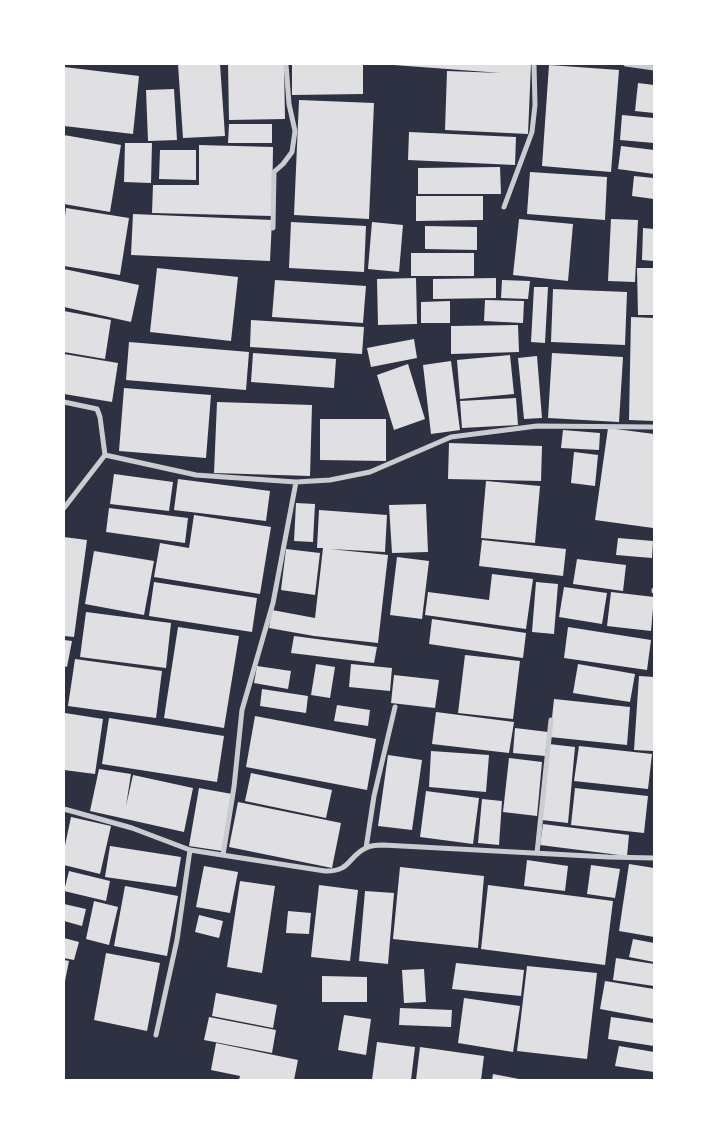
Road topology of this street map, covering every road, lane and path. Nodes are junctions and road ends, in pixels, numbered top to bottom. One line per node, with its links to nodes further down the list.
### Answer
1 (286, 64): 6 (street)
2 (534, 64): 5 (street)
3 (626, 64): 4 (street)
4 (654, 68)
5 (504, 207)
6 (273, 228)
7 (64, 402): 9 (street)
8 (654, 427): 10 (street)
9 (105, 455): 10 (street); 11 (street)
10 (296, 482): 18 (street)
11 (64, 508)
12 (394, 707): 15 (street)
13 (551, 720): 17 (street)
14 (64, 809): 16 (street)
15 (366, 848): 17 (street); 18 (street)
16 (190, 850): 18 (street); 20 (street)
17 (537, 853): 19 (street)
18 (223, 855)
19 (654, 858)
20 (156, 1035)

